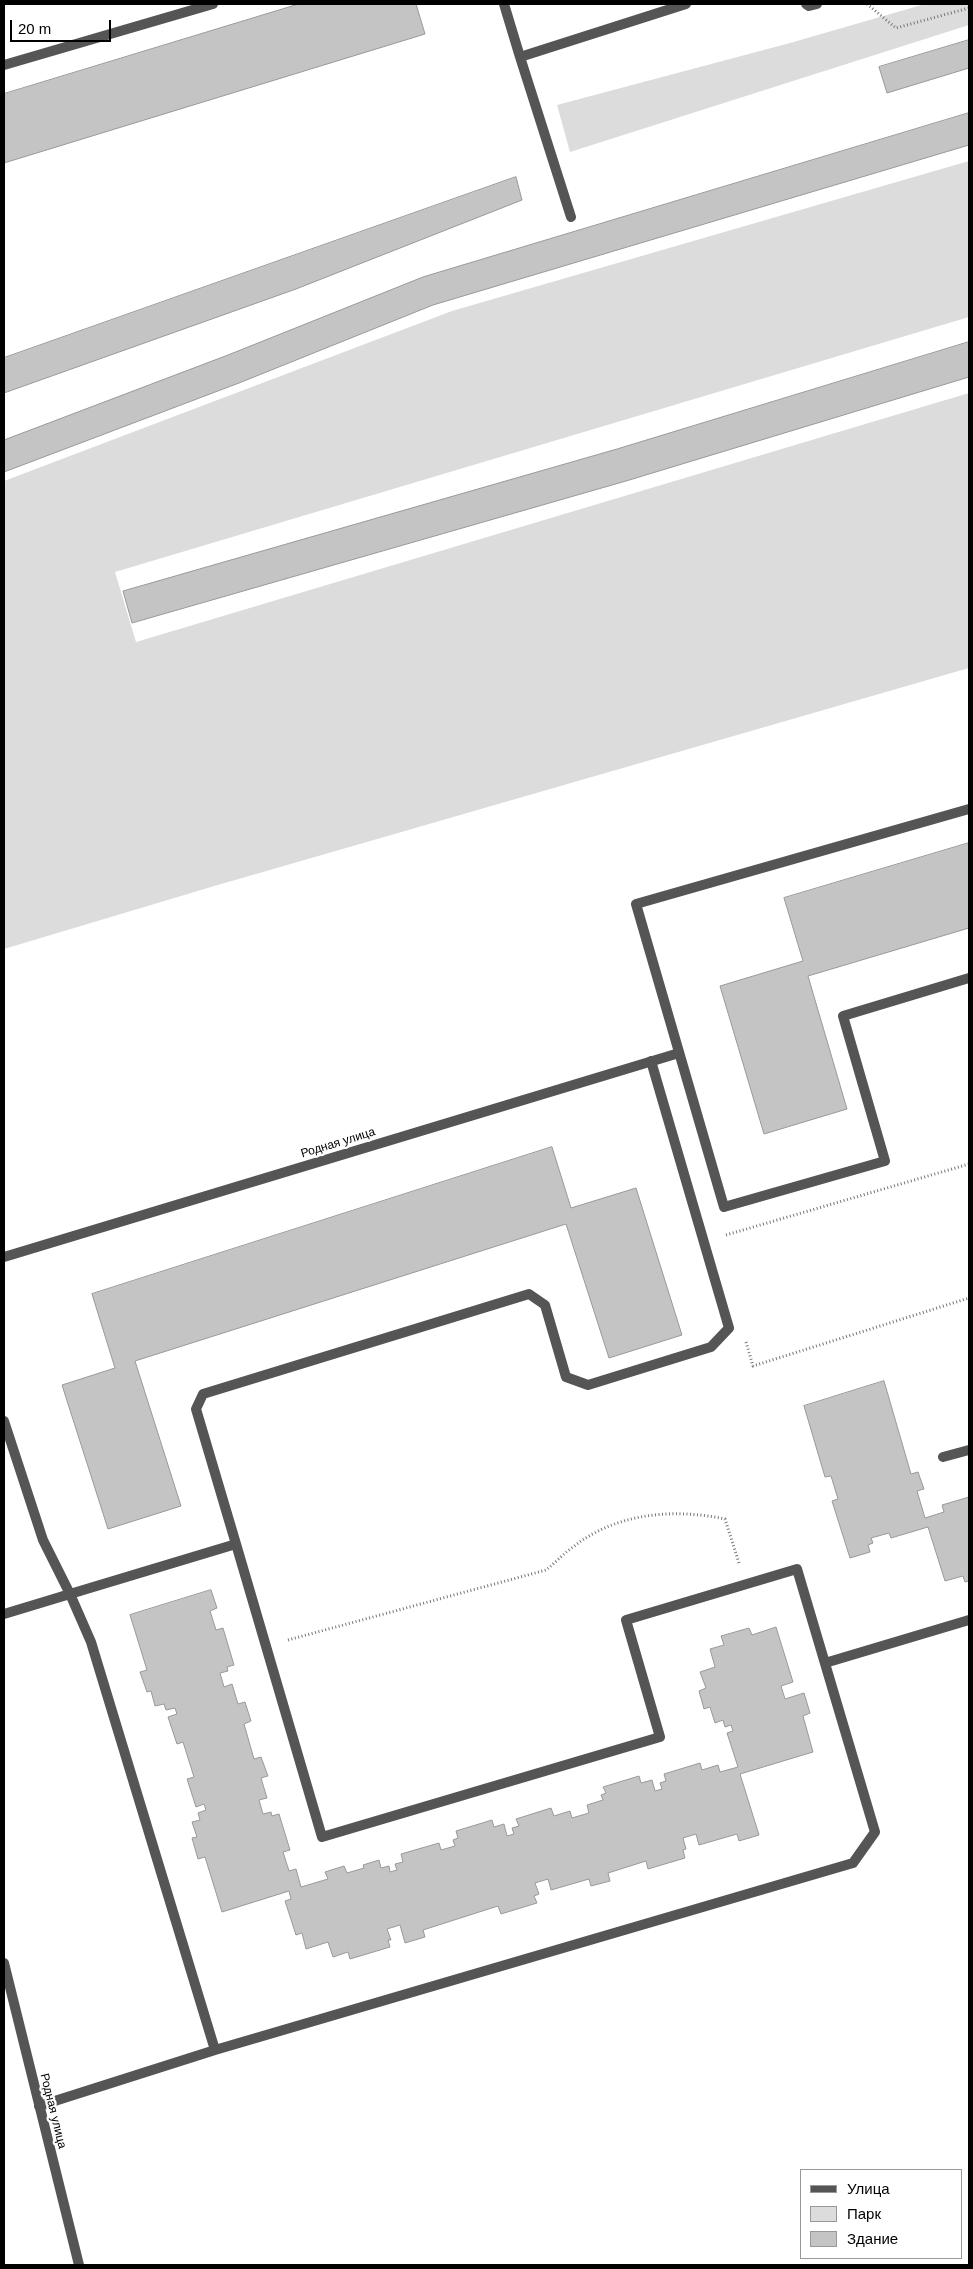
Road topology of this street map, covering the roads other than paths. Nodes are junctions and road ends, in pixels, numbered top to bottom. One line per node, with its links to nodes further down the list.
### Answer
1 (213, 4): 7 (street)
2 (504, 4): 6 (street)
3 (686, 4): 6 (street)
4 (806, 4): 5 (street)
5 (817, 4)
6 (520, 57): 8 (street)
7 (4, 65)
8 (571, 217)
9 (969, 808): 11 (street)
10 (969, 978): 11 (street)
11 (680, 1052): 12 (street, Родная улица)
12 (651, 1062): 13 (street, Родная улица); 17 (street)
13 (4, 1257)
14 (4, 1421): 18 (street)
15 (969, 1450): 16 (street)
16 (943, 1457)
17 (236, 1544): 18 (street); 21 (street)
18 (70, 1594): 19 (street); 23 (street)
19 (4, 1614)
20 (969, 1620): 21 (street)
21 (825, 1663): 23 (street)
22 (4, 1963): 24 (street, Родная улица)
23 (215, 2050): 24 (street)
24 (39, 2106): 25 (street, Родная улица)
25 (79, 2265)

